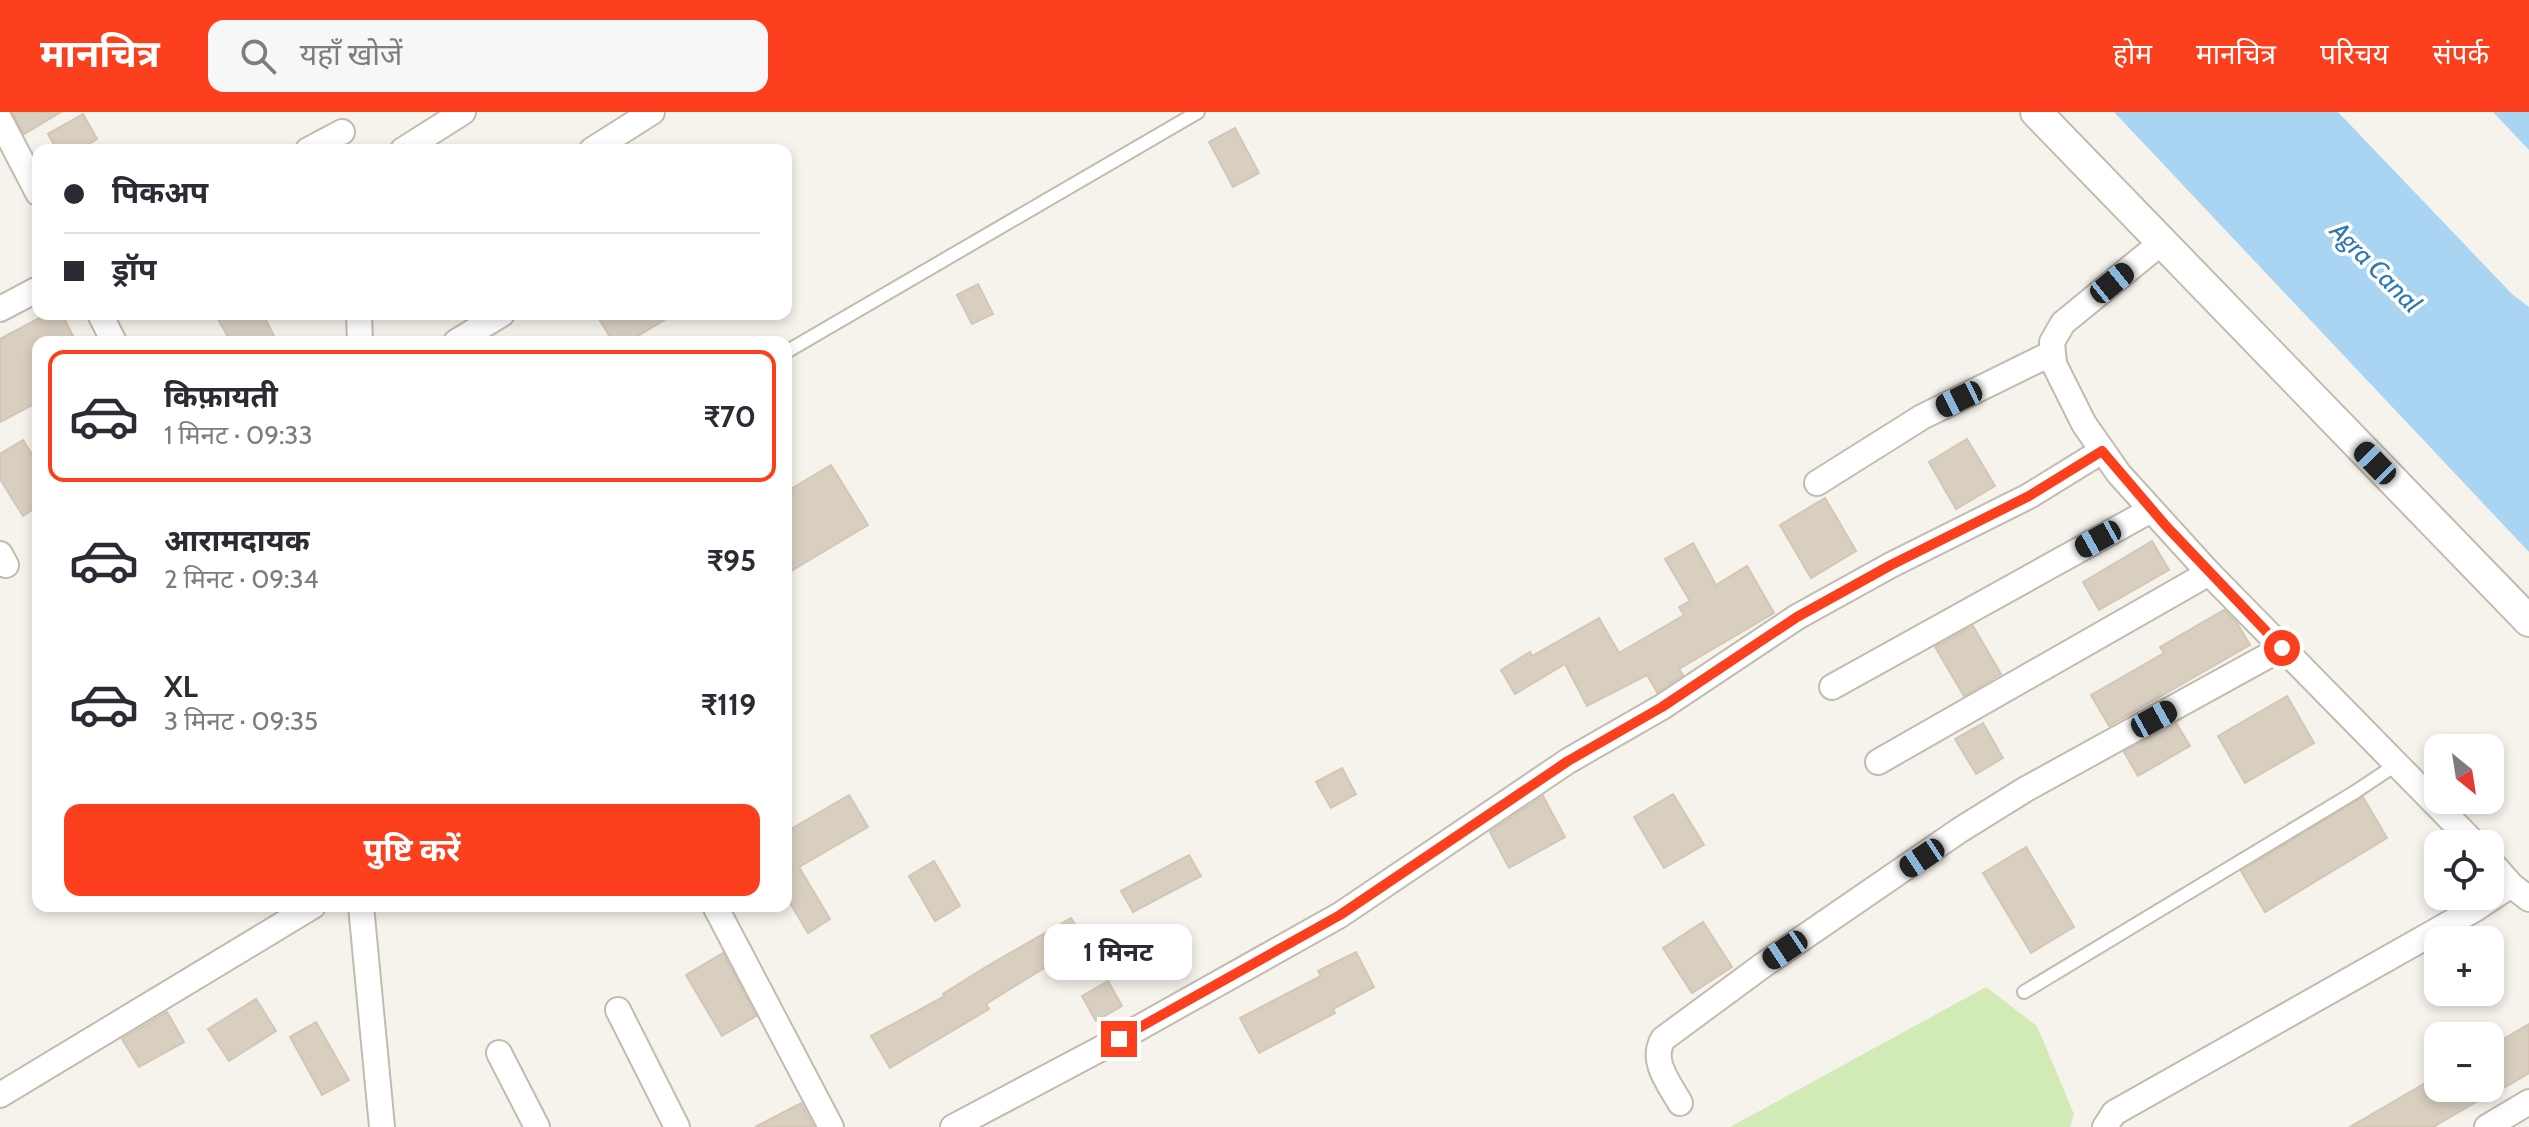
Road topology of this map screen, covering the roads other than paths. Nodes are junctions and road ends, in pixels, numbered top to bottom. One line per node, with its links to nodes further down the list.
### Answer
1 (463, 112): 8 (street)
2 (652, 112): 9 (street)
3 (1198, 112): 16 (lane)
4 (2036, 112): 11 (street)
5 (0, 120): 10 (street)
6 (343, 131): 7 (street)
7 (319, 144)
8 (412, 144)
9 (601, 144)
10 (32, 181)
11 (2162, 242): 17 (street); 22 (street)
12 (32, 292): 13 (street)
13 (0, 309)
14 (492, 320): 15 (street)
15 (466, 336)
16 (792, 349)
17 (2052, 353): 18 (street); 19 (street)
18 (2102, 451): 20 (street); 43 (street)
19 (1817, 483)
20 (2151, 510): 21 (street); 24 (street)
21 (2209, 573): 23 (street); 25 (street)
22 (2529, 621)
23 (2282, 648): 26 (street); 38 (street)
24 (1832, 687)
25 (1878, 762)
26 (2397, 764): 27 (street); 33 (lane)
27 (2461, 830)
28 (2504, 875): 29 (street)
29 (2520, 892): 44 (street)
30 (303, 912): 36 (street)
31 (362, 912): 39 (street)
32 (718, 912): 42 (street)
33 (2024, 992)
34 (618, 1010): 41 (street)
35 (499, 1053): 40 (street)
36 (0, 1095)
37 (2529, 1102): 45 (street)
38 (1680, 1103)
39 (382, 1127)
40 (537, 1127)
41 (677, 1127)
42 (831, 1127)
43 (953, 1127)
44 (2105, 1127)
45 (2487, 1127)

